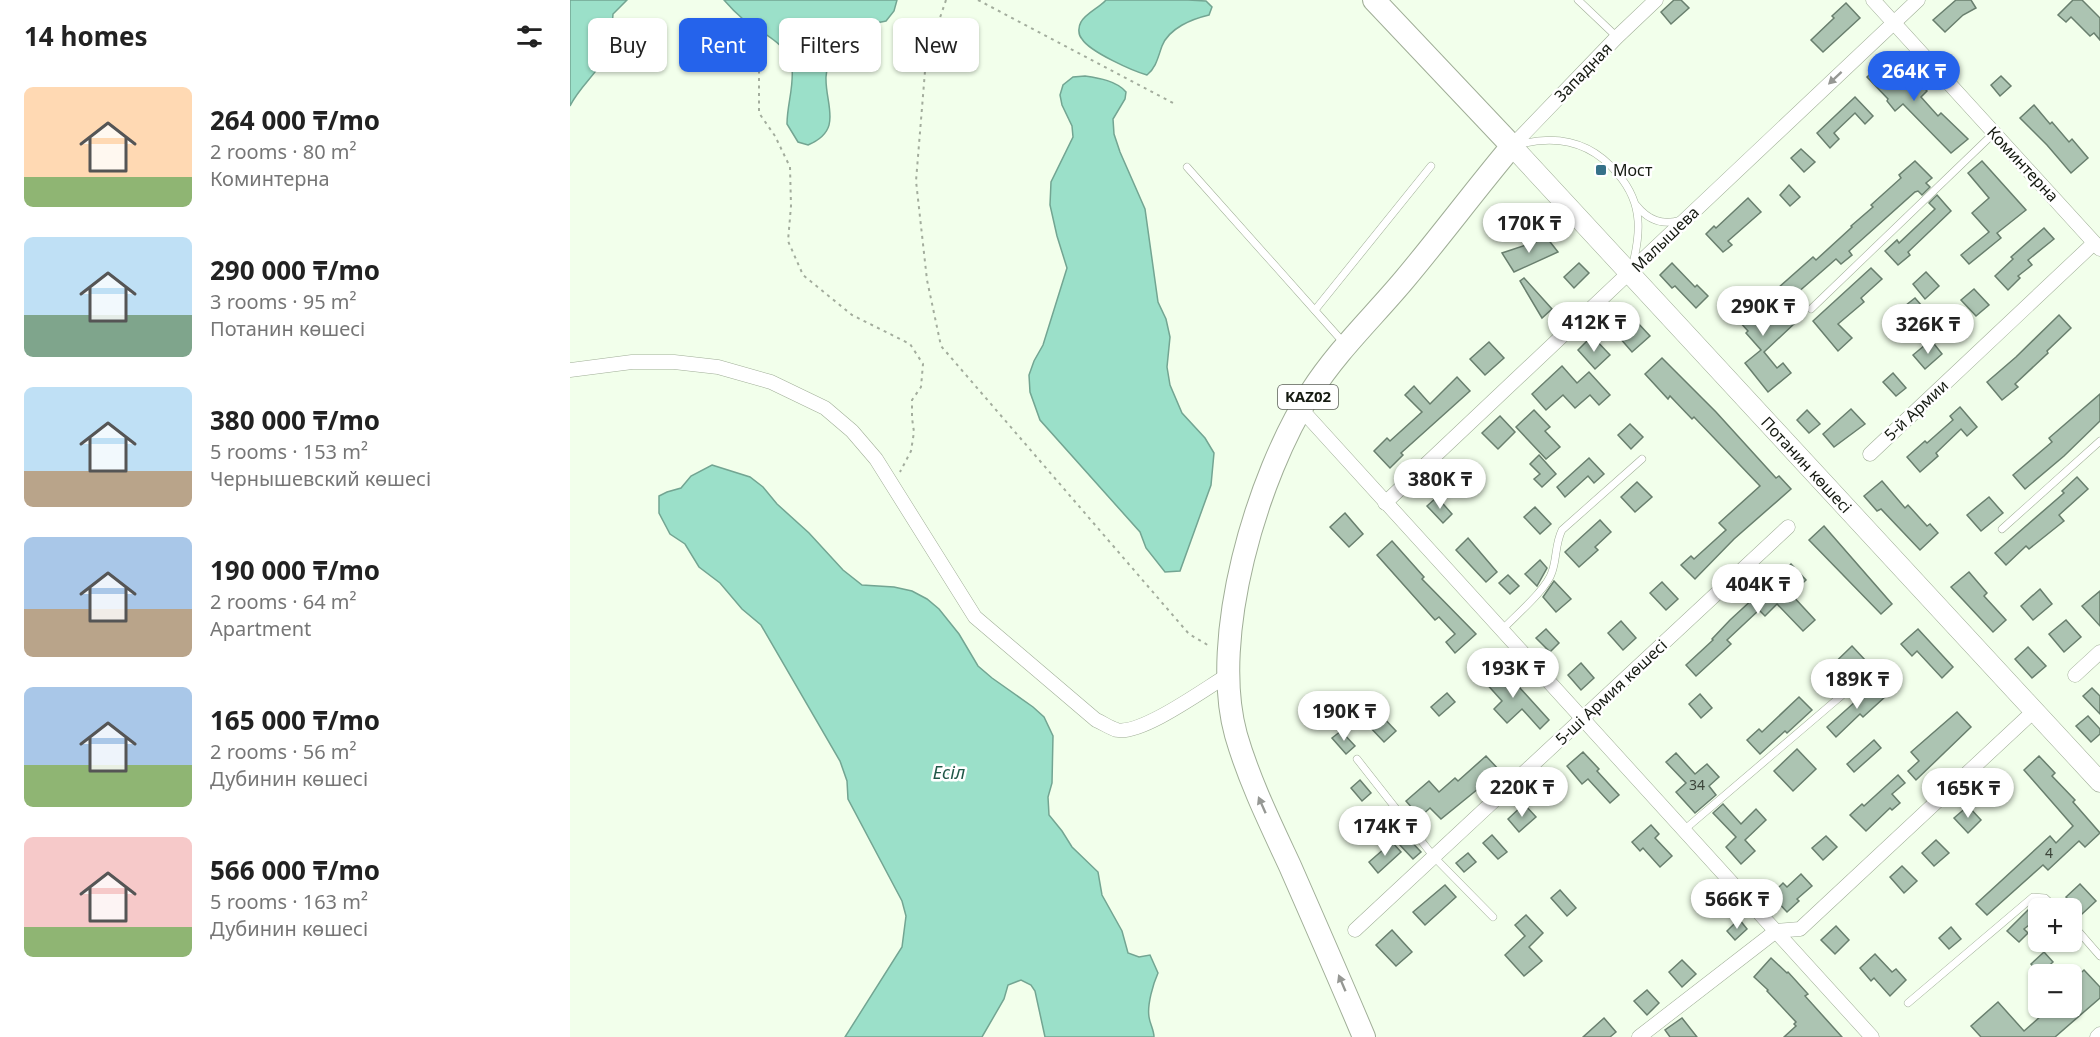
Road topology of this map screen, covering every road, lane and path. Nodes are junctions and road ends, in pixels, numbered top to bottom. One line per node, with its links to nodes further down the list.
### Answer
1 (946, 0): 34 (path)
2 (978, 0): 11 (path)
3 (1374, 0): 13 (highway)
4 (1578, 0): 9 (lane)
5 (1656, 0): 9 (street, Западная)
6 (1873, 0): 8 (street, Коминтерна)
7 (1918, 0): 8 (street, Малышева)
8 (1893, 24): 12 (street, Коминтерна); 17 (street, Малышева, one-way to 17)
9 (1617, 37): 13 (street, Западная)
10 (759, 72): 28 (path)
11 (1173, 103)
12 (1994, 133): 18 (street, Коминтерна); 20 (lane)
13 (1512, 146): 16 (lane); 19 (main road, Потанин көшесі); 22 (highway, KAZ02)
14 (1431, 166): 21 (lane)
15 (1187, 167): 21 (lane)
16 (1635, 204): 17 (lane); 19 (lane)
17 (1691, 214): 19 (street, Малышева)
18 (2097, 246): 26 (street, 5-й Армии)
19 (1629, 274): 29 (street, Малышева); 37 (main road, Потанин көшесі)
20 (1811, 309)
21 (1315, 310): 22 (lane)
22 (1347, 346): 24 (highway, KAZ02)
23 (570, 370): 28 (street)
24 (1301, 409): 29 (street); 34 (highway, KAZ02)
25 (2100, 441): 31 (lane)
26 (1870, 454)
27 (1642, 459): 32 (lane)
28 (893, 485): 34 (street)
29 (1385, 502): 32 (street)
30 (1788, 527): 38 (street, 5-ші Армия көшесі)
31 (2002, 529)
32 (1502, 630): 38 (street)
33 (2100, 652): 35 (street)
34 (1229, 666): 51 (highway, KAZ02, one-way to 34)
35 (2075, 675)
36 (1861, 679): 41 (lane)
37 (2035, 710): 40 (main road, Потанин көшесі); 46 (street)
38 (1582, 719): 41 (street); 42 (street, 5-ші Армия көшесі)
39 (1357, 759): 42 (lane)
40 (2100, 782)
41 (1684, 830): 46 (street)
42 (1434, 857): 44 (lane); 45 (street, 5-ші Армия көшесі)
43 (2028, 901): 49 (lane)
44 (1493, 917)
45 (1355, 930)
46 (1776, 931): 50 (street); 53 (street)
47 (2082, 935): 48 (lane)
48 (2100, 956)
49 (1908, 1003)
50 (1655, 1032): 52 (street)
51 (1364, 1037)
52 (1639, 1037)
53 (1872, 1037)

